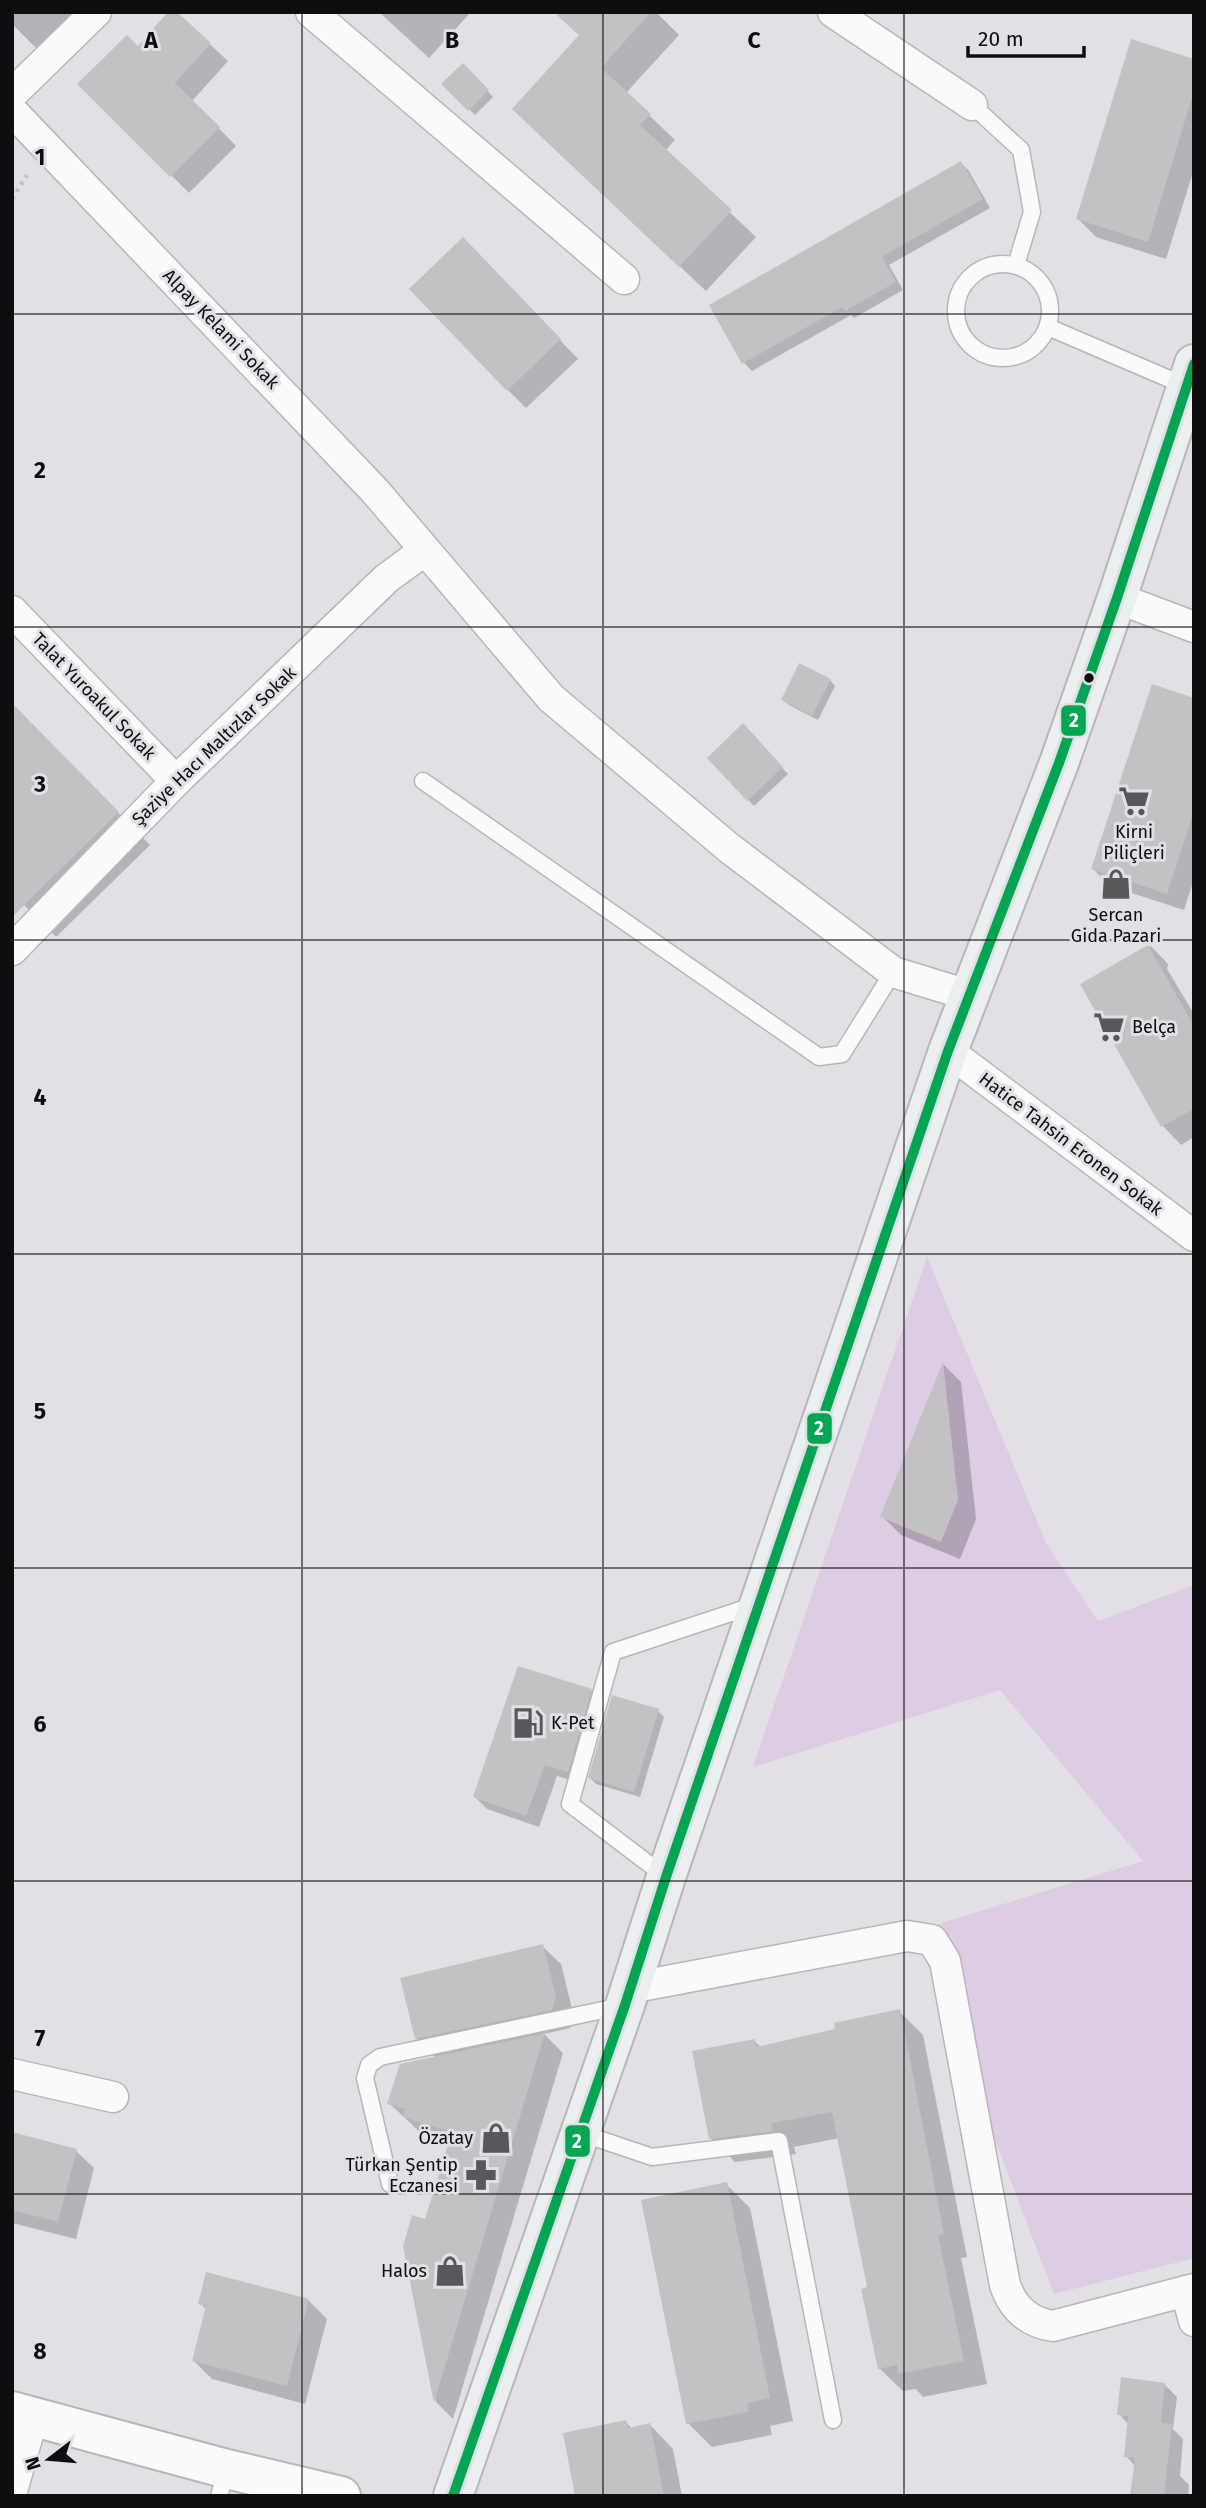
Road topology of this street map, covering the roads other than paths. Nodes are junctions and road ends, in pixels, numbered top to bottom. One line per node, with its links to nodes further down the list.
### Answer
1 (96, 12): 4 (street)
2 (311, 12): 8 (street)
3 (833, 12): 5 (street)
4 (12, 94)
5 (972, 105): 7 (lane)
6 (12, 111): 11 (street, Alpay Kelami Sokak)
7 (1016, 265): 9 (lane); 9 (lane)
8 (624, 279)
9 (1048, 327): 10 (lane)
10 (1191, 375): 12 (main road)
11 (424, 551): 15 (street, Şaziye Hacı Maltızlar Sokak); 18 (street, Alpay Kelami Sokak)
12 (1117, 598): 14 (street); 19 (main road)
13 (12, 611): 15 (street, Talat Yuroakul Sokak)
14 (1194, 627)
15 (176, 780): 17 (street, Şaziye Hacı Maltızlar Sokak)
16 (423, 781): 18 (lane)
17 (12, 950)
18 (893, 972): 19 (street)
19 (968, 995): 20 (main road)
20 (948, 1051): 21 (street, Hatice Tahsin Eronen Sokak); 22 (main road)
21 (1194, 1236)
22 (760, 1604): 23 (main road); 23 (lane)
23 (666, 1877): 24 (main road)
24 (627, 1997): 27 (main road); 28 (lane); 29 (street)
25 (12, 2074): 26 (street)
26 (113, 2097)
27 (580, 2133): 32 (lane); 36 (main road)
28 (390, 2184)
29 (1190, 2290): 30 (street)
30 (1194, 2321)
31 (22, 2414): 33 (street); 34 (street)
32 (833, 2420)
33 (223, 2483): 35 (street)
34 (12, 2491)
35 (341, 2496)
36 (453, 2496)

